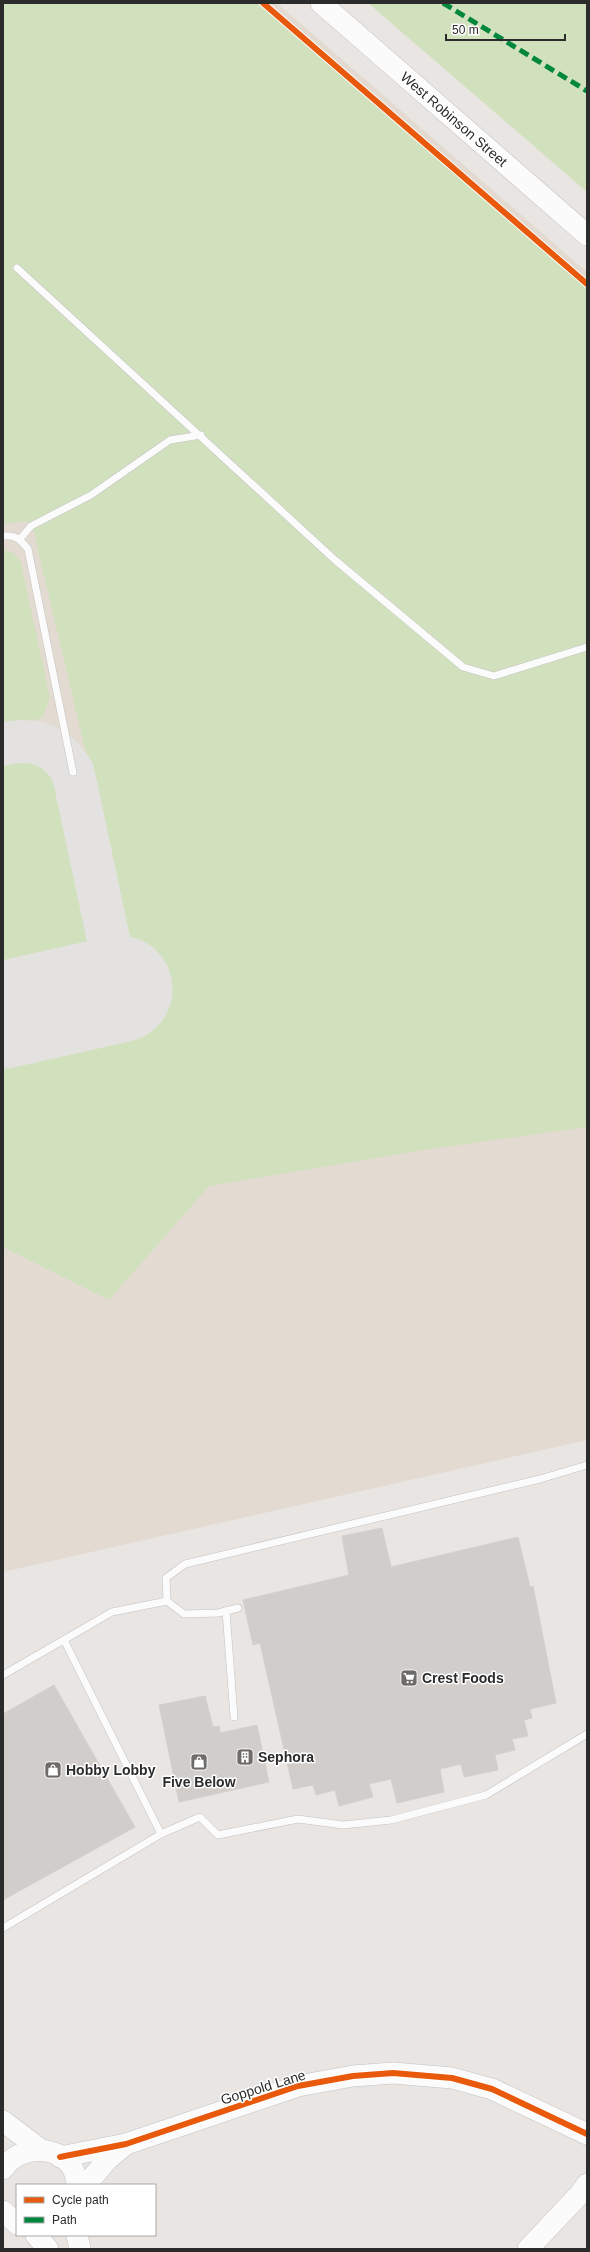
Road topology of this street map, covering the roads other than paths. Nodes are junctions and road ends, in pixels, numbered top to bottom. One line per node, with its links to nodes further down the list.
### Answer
1 (321, 3): 2 (street, West Robinson Street)
2 (587, 235)
3 (17, 268): 4 (lane)
4 (201, 436): 6 (lane); 7 (lane)
5 (3, 536): 6 (lane)
6 (20, 539): 8 (lane)
7 (587, 647)
8 (73, 772)
9 (587, 1465): 10 (lane)
10 (167, 1601): 12 (lane); 13 (lane)
11 (238, 1608): 12 (lane)
12 (226, 1611): 15 (lane)
13 (64, 1640): 14 (lane); 17 (lane)
14 (3, 1675)
15 (234, 1717)
16 (587, 1734): 17 (lane)
17 (161, 1834): 18 (lane)
18 (3, 1928)
19 (3, 2121): 22 (street)
20 (587, 2134): 21 (street, Goppold Lane)
21 (126, 2144): 23 (street, Goppold Lane); 26 (street, Goppold Lane)
22 (40, 2149): 23 (street); 24 (street)
23 (60, 2157): 25 (street)
24 (3, 2169)
25 (77, 2184)
26 (87, 2184)
27 (587, 2184): 36 (street)
28 (3, 2211): 29 (street)
29 (16, 2224)
30 (16, 2225): 31 (street)
31 (3, 2226)
32 (37, 2236): 34 (street)
33 (76, 2236): 35 (street)
34 (48, 2249)
35 (80, 2249)
36 (528, 2249)

